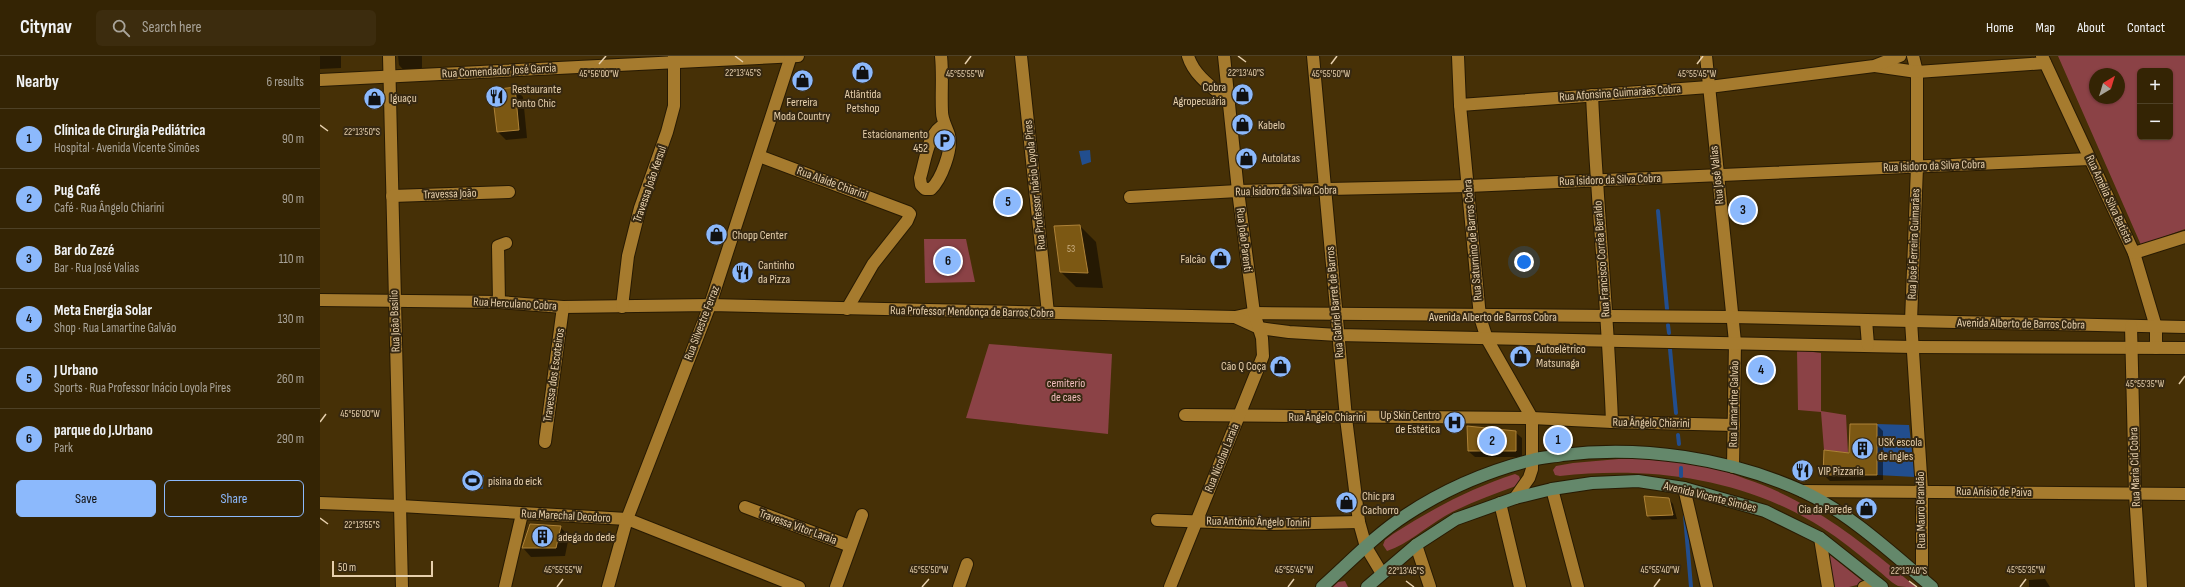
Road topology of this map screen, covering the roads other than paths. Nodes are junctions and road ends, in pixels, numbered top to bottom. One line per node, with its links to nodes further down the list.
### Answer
1 (389, 56): 19 (street, Rua João Basílio)
2 (545, 56): 17 (street)
3 (791, 56): 4 (street, Rua Comendador José Garcia); 14 (street, Rua Comendador José Garcia); 26 (street, Rua Silvestre Ferraz)
4 (798, 56)
5 (941, 56): 25 (street)
6 (1021, 56): 47 (street, Rua Professor Inácio Loyola Pires)
7 (1188, 56): 23 (street)
8 (1224, 56): 23 (street, Rua João Parenti)
9 (1313, 56): 33 (street, Rua Gabriel Barret de Barros)
10 (1458, 56): 24 (street, Rua Saturnino de Barros Cobra)
11 (1706, 56): 21 (street, Rua José Valias)
12 (1900, 56): 16 (street, Rua Afonsina Guimarães Cobra)
13 (1913, 56): 18 (street, Rua José Ferreira Guimarães)
14 (674, 59): 17 (street, Rua Comendador José Garcia); 44 (street, Travessa João Kersul)
15 (2044, 59): 18 (street, Rua Afonsina Guimarães Cobra); 27 (street, Rua Amélia Silva Batista)
16 (1874, 66): 18 (street, Rua Afonsina Guimarães Cobra); 21 (street, Rua Afonsina Guimarães Cobra)
17 (546, 68): 19 (street, Rua Comendador José Garcia)
18 (1916, 72): 28 (street, Rua José Ferreira Guimarães)
19 (390, 76): 20 (street, Rua Comendador José Garcia); 35 (street, Rua João Basílio)
20 (320, 80)
21 (1709, 87): 22 (street, Rua Afonsina Guimarães Cobra); 29 (street, Rua José Valias)
22 (1592, 95): 24 (street, Rua Afonsina Guimarães Cobra); 30 (street, Rua Francisco Corrêa Beraldo)
23 (1229, 100): 32 (street, Rua João Parenti)
24 (1460, 104): 31 (street, Rua Saturnino de Barros Cobra)
25 (945, 124): 25 (street)
26 (759, 156): 43 (street, Rua Silvestre Ferraz); 46 (street, Rua Alaíde Chiarini)
27 (2090, 160): 28 (street, Rua Isidoro da Silva Cobra); 39 (street, Rua Amélia Silva Batista)
28 (1917, 167): 29 (street, Rua Isidoro da Silva Cobra); 55 (street, Rua José Ferreira Guimarães)
29 (1717, 175): 30 (street, Rua Isidoro da Silva Cobra); 53 (street, Rua José Valias)
30 (1596, 181): 31 (street, Rua Isidoro da Silva Cobra); 52 (street, Rua Francisco Corrêa Beraldo)
31 (1468, 186): 33 (street, Rua Isidoro da Silva Cobra); 50 (street, Rua Saturnino de Barros Cobra)
32 (1238, 191): 33 (street, Rua Isidoro da Silva Cobra); 36 (street, Rua Isidoro da Silva Cobra); 48 (street, Rua João Parenti)
33 (1325, 191): 49 (street, Rua Gabriel Barret de Barros)
34 (509, 192): 35 (street, Travessa João)
35 (392, 196): 41 (street, Rua João Basílio)
36 (1130, 197)
37 (2185, 237): 39 (street)
38 (506, 243): 42 (street)
39 (2134, 253): 57 (street, Rua Amélia Silva Batista)
40 (320, 300): 41 (street, Rua Herculano Cobra)
41 (395, 301): 42 (street, Rua Herculano Cobra); 87 (street, Rua João Basílio)
42 (499, 302): 45 (street, Rua Herculano Cobra)
43 (710, 305): 44 (street, Rua Herculano Cobra); 46 (street, Rua Professor Mendonça de Barros Cobra); 91 (street, Rua Silvestre Ferraz)
44 (622, 306): 45 (street, Rua Herculano Cobra)
45 (563, 307): 75 (street, Travessa dos Escoteiros)
46 (847, 309): 47 (street, Rua Professor Mendonça de Barros Cobra)
47 (1048, 313): 51 (street, Rua Professor Mendonça de Barros Cobra)
48 (1254, 313): 49 (street, Avenida Alberto de Barros Cobra); 51 (street, Rua Professor Mendonça de Barros Cobra); 59 (street, Rua João Parenti)
49 (1336, 315): 50 (street, Avenida Alberto de Barros Cobra); 60 (street, Rua Gabriel Barret de Barros)
50 (1480, 316): 52 (street, Avenida Alberto de Barros Cobra); 61 (street, Rua Saturnino de Barros Cobra)
51 (1235, 317): 59 (street, Rua Professor Mendonça de Barros Cobra)
52 (1606, 317): 53 (street, Avenida Alberto de Barros Cobra); 62 (street, Rua Francisco Corrêa Beraldo)
53 (1732, 317): 54 (street, Avenida Alberto de Barros Cobra); 63 (street)
54 (1866, 320): 55 (street, Avenida Alberto de Barros Cobra); 64 (street)
55 (1911, 321): 56 (street, Avenida Alberto de Barros Cobra); 65 (street)
56 (2132, 326): 57 (street, Avenida Alberto de Barros Cobra); 66 (street)
57 (2156, 327): 58 (street, Avenida Alberto de Barros Cobra); 67 (street, Rua Amélia Silva Batista)
58 (2185, 327)
59 (1259, 328): 60 (street, Avenida Alberto de Barros Cobra); 70 (street, Rua Nicolau Laraia)
60 (1338, 335): 61 (street, Avenida Alberto de Barros Cobra); 71 (street, Rua Gabriel Barret de Barros)
61 (1487, 339): 62 (street, Avenida Alberto de Barros Cobra); 72 (street, Rua Saturnino de Barros Cobra)
62 (1609, 340): 63 (street, Avenida Alberto de Barros Cobra); 73 (street, Rua Francisco Corrêa Beraldo)
63 (1735, 342): 64 (street, Avenida Alberto de Barros Cobra); 74 (street, Rua Lamartine Galvão)
64 (1868, 345): 65 (street, Avenida Alberto de Barros Cobra)
65 (1913, 347): 66 (street, Avenida Alberto de Barros Cobra); 81 (street, Rua Mauro Brandão)
66 (2131, 347): 67 (street, Avenida Alberto de Barros Cobra); 82 (street, Rua Maria Cid Cobra)
67 (2156, 348): 68 (street, Avenida Alberto de Barros Cobra)
68 (2185, 348)
69 (1185, 415): 70 (street, Rua Ângelo Chiarini)
70 (1239, 417): 71 (street, Rua Ângelo Chiarini); 93 (street, Rua Nicolau Laraia)
71 (1346, 418): 72 (street, Rua Ângelo Chiarini); 94 (street, Rua Gabriel Barret de Barros)
72 (1532, 418): 73 (street, Rua Ângelo Chiarini); 76 (street, Rua Saturnino de Barros Cobra)
73 (1612, 422): 74 (street, Rua Ângelo Chiarini)
74 (1734, 425): 77 (street, Rua Lamartine Galvão)
75 (545, 442)
76 (1533, 459): 77 (main road); 84 (street); 98 (main road)
77 (1733, 466): 80 (main road)
78 (1684, 488): 79 (main road, Avenida Vicente Simões); 95 (main road, Avenida Vicente Simões); 115 (street)
79 (1552, 489): 84 (main road, Avenida Vicente Simões); 114 (street)
80 (1802, 491): 81 (street, Rua Anísio de Paiva); 101 (main road)
81 (1922, 491): 82 (street, Rua Anísio de Paiva); 101 (street, Rua Mauro Brandão)
82 (2135, 493): 83 (street, Rua Anísio de Paiva); 119 (street, Rua Maria Cid Cobra)
83 (2185, 494)
84 (1515, 498): 86 (main road, Avenida Vicente Simões)
85 (320, 503): 87 (street, Rua Marechal Deodoro)
86 (1500, 503): 96 (main road, Avenida Vicente Simões); 113 (street)
87 (400, 506): 89 (street, Rua Marechal Deodoro); 103 (street, Rua João Basílio)
88 (745, 507): 97 (street, Travessa Vitor Laraia)
89 (522, 514): 91 (street, Rua Marechal Deodoro); 104 (street)
90 (862, 515): 97 (street)
91 (627, 519): 105 (street, Rua Silvestre Ferraz); 106 (street, Rua Marechal Deodoro)
92 (1157, 520): 93 (street, Rua Antônio Ângelo Tonini)
93 (1197, 521): 94 (street, Rua Antônio Ângelo Tonini); 109 (street, Rua Nicolau Laraia)
94 (1359, 522): 98 (street, Rua Gabriel Barret de Barros)
95 (1820, 538): 102 (main road, Avenida Vicente Simões); 116 (street)
96 (1416, 545): 100 (main road, Avenida Vicente Simões); 112 (street)
97 (850, 546): 107 (street)
98 (1366, 547): 100 (street, Rua Gabriel Barret de Barros); 110 (main road)
99 (967, 564): 108 (street)
100 (1382, 572): 111 (main road, Avenida Vicente Simões)
101 (1922, 578): 118 (main road)
102 (1880, 585): 117 (street)
103 (402, 587)
104 (505, 587)
105 (608, 587)
106 (799, 587)
107 (836, 587)
108 (959, 587)
109 (1170, 587)
110 (1322, 587)
111 (1367, 587)
112 (1430, 587)
113 (1520, 587)
114 (1578, 587)
115 (1707, 587)
116 (1828, 587)
117 (1864, 587)
118 (1932, 587)
119 (2141, 587)

